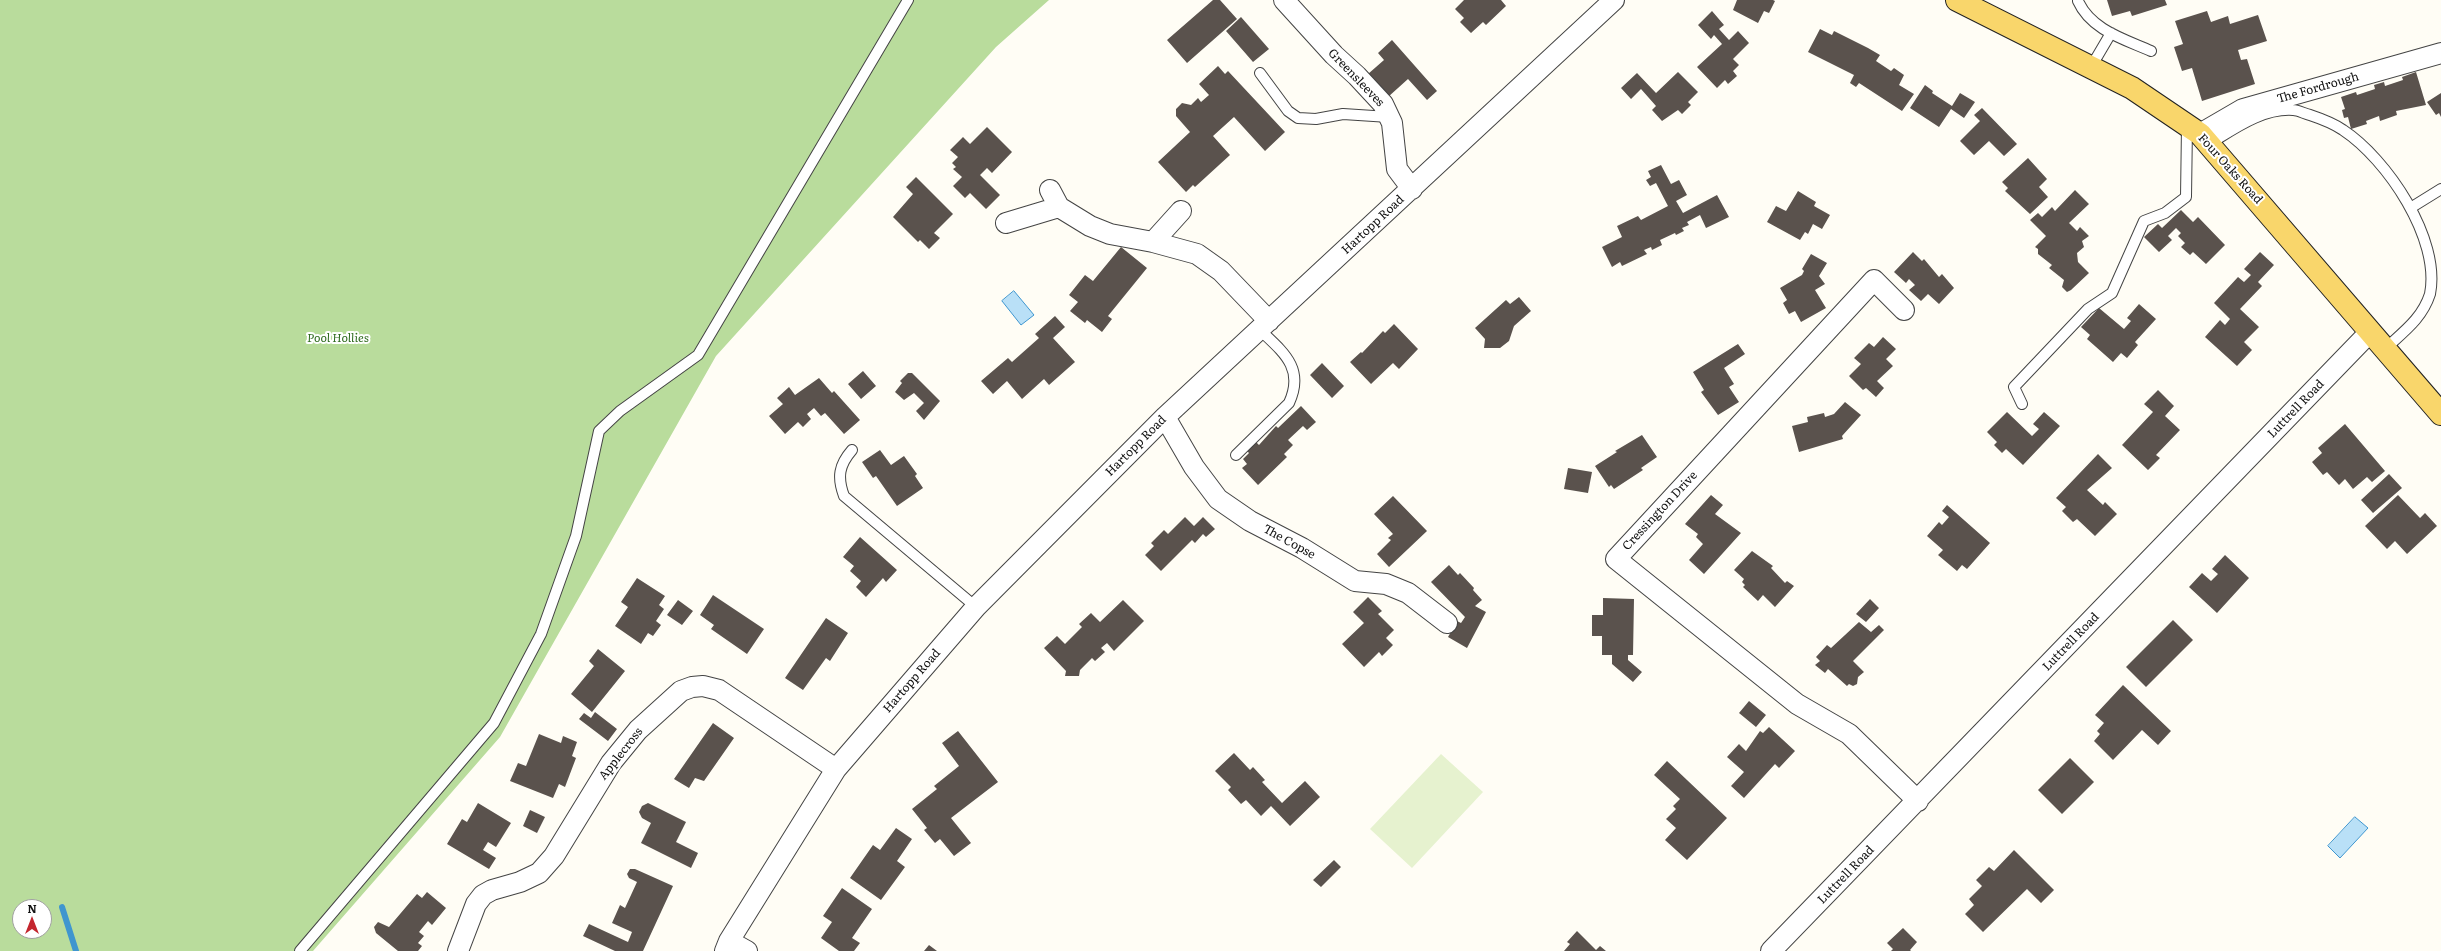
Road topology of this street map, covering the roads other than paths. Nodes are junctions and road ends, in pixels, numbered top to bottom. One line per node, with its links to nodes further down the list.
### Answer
1 (908, 0): 35 (lane)
2 (1284, 0): 11 (street, Greensleeves)
3 (1614, 0): 13 (street, Hartopp Road)
4 (1957, 0): 9 (main road, Four Oaks Road)
5 (2075, 0): 6 (lane)
6 (2110, 33): 7 (lane); 9 (lane)
7 (2151, 51)
8 (2441, 53): 12 (street, The Fordrough)
9 (2091, 68): 12 (main road, Four Oaks Road)
10 (1260, 74): 11 (lane)
11 (1389, 117): 13 (street, Greensleeves)
12 (2199, 135): 17 (lane); 23 (main road, Four Oaks Road); 25 (lane)
13 (1412, 189): 22 (street, Hartopp Road)
14 (2441, 189): 17 (lane)
15 (1050, 190): 16 (street)
16 (1059, 207): 19 (street); 20 (street)
17 (2412, 207): 24 (lane)
18 (1181, 211): 20 (street)
19 (1006, 223)
20 (1153, 242): 22 (street)
21 (1904, 310): 33 (street, Cressington Drive)
22 (1264, 325): 27 (street, Hartopp Road); 29 (lane)
23 (2370, 332): 24 (main road, Four Oaks Road); 33 (street, Luttrell Road)
24 (2385, 349): 26 (main road, Four Oaks Road)
25 (2022, 404)
26 (2441, 414)
27 (1165, 417): 30 (street, Hartopp Road); 31 (street, The Copse)
28 (852, 450): 30 (lane)
29 (1236, 455)
30 (976, 607): 32 (street, Hartopp Road)
31 (1447, 623)
32 (836, 769): 34 (street, Hartopp Road); 36 (street, Applecross)
33 (1918, 801): 38 (street, Luttrell Road)
34 (727, 946): 37 (street)
35 (300, 951)
36 (458, 951)
37 (747, 951)
38 (1771, 951)

